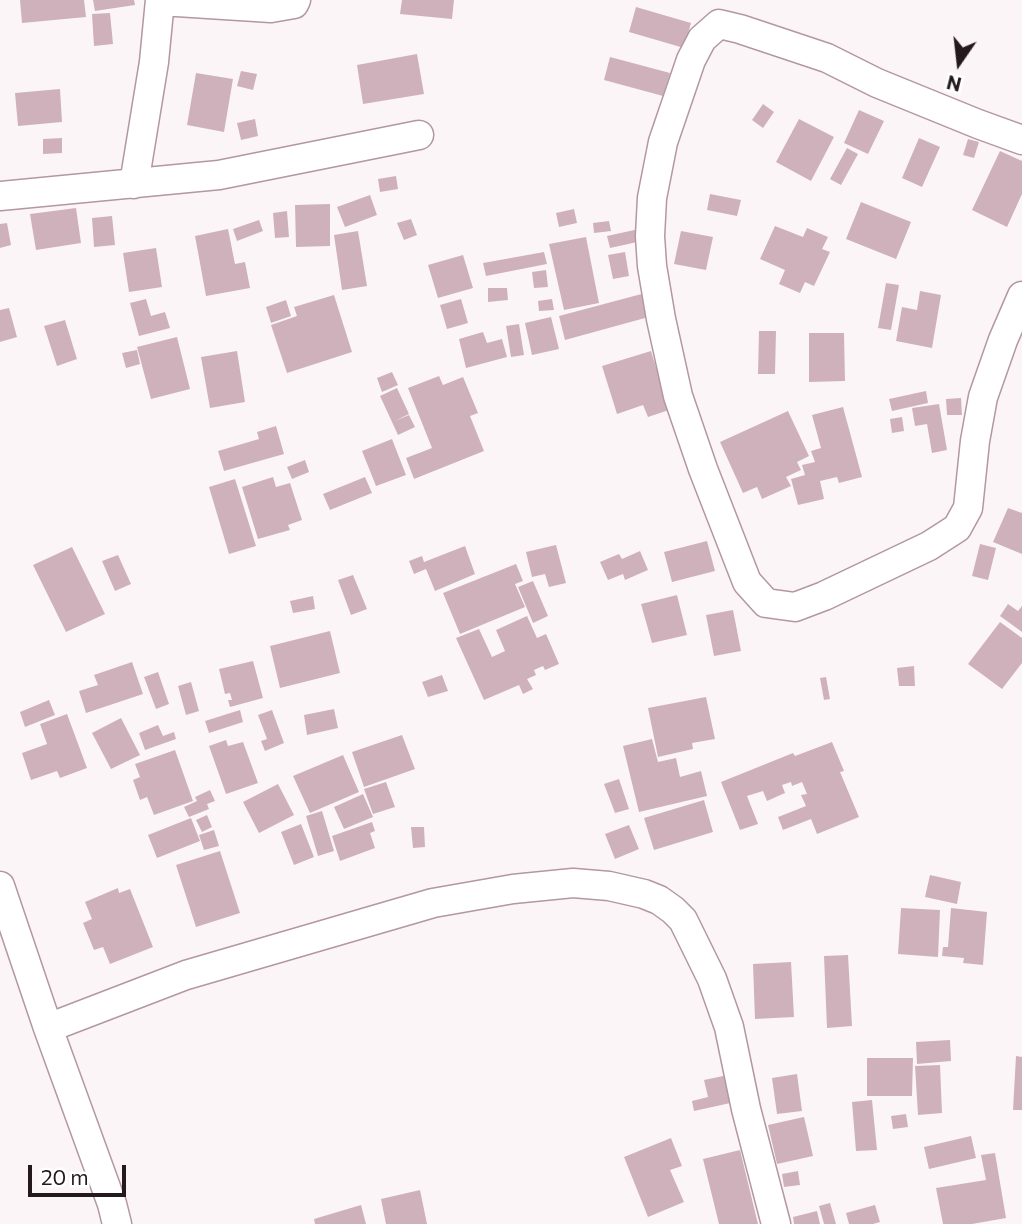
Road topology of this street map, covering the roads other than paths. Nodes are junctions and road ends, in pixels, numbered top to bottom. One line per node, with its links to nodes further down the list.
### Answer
1 (161, 0): 2 (street); 5 (street)
2 (296, 0)
3 (419, 135): 5 (street)
4 (1022, 140): 7 (street)
5 (134, 184): 6 (street)
6 (0, 195)
7 (1022, 296)
8 (0, 886): 9 (street)
9 (48, 1028): 10 (street); 11 (street)
10 (117, 1224)
11 (776, 1224)

